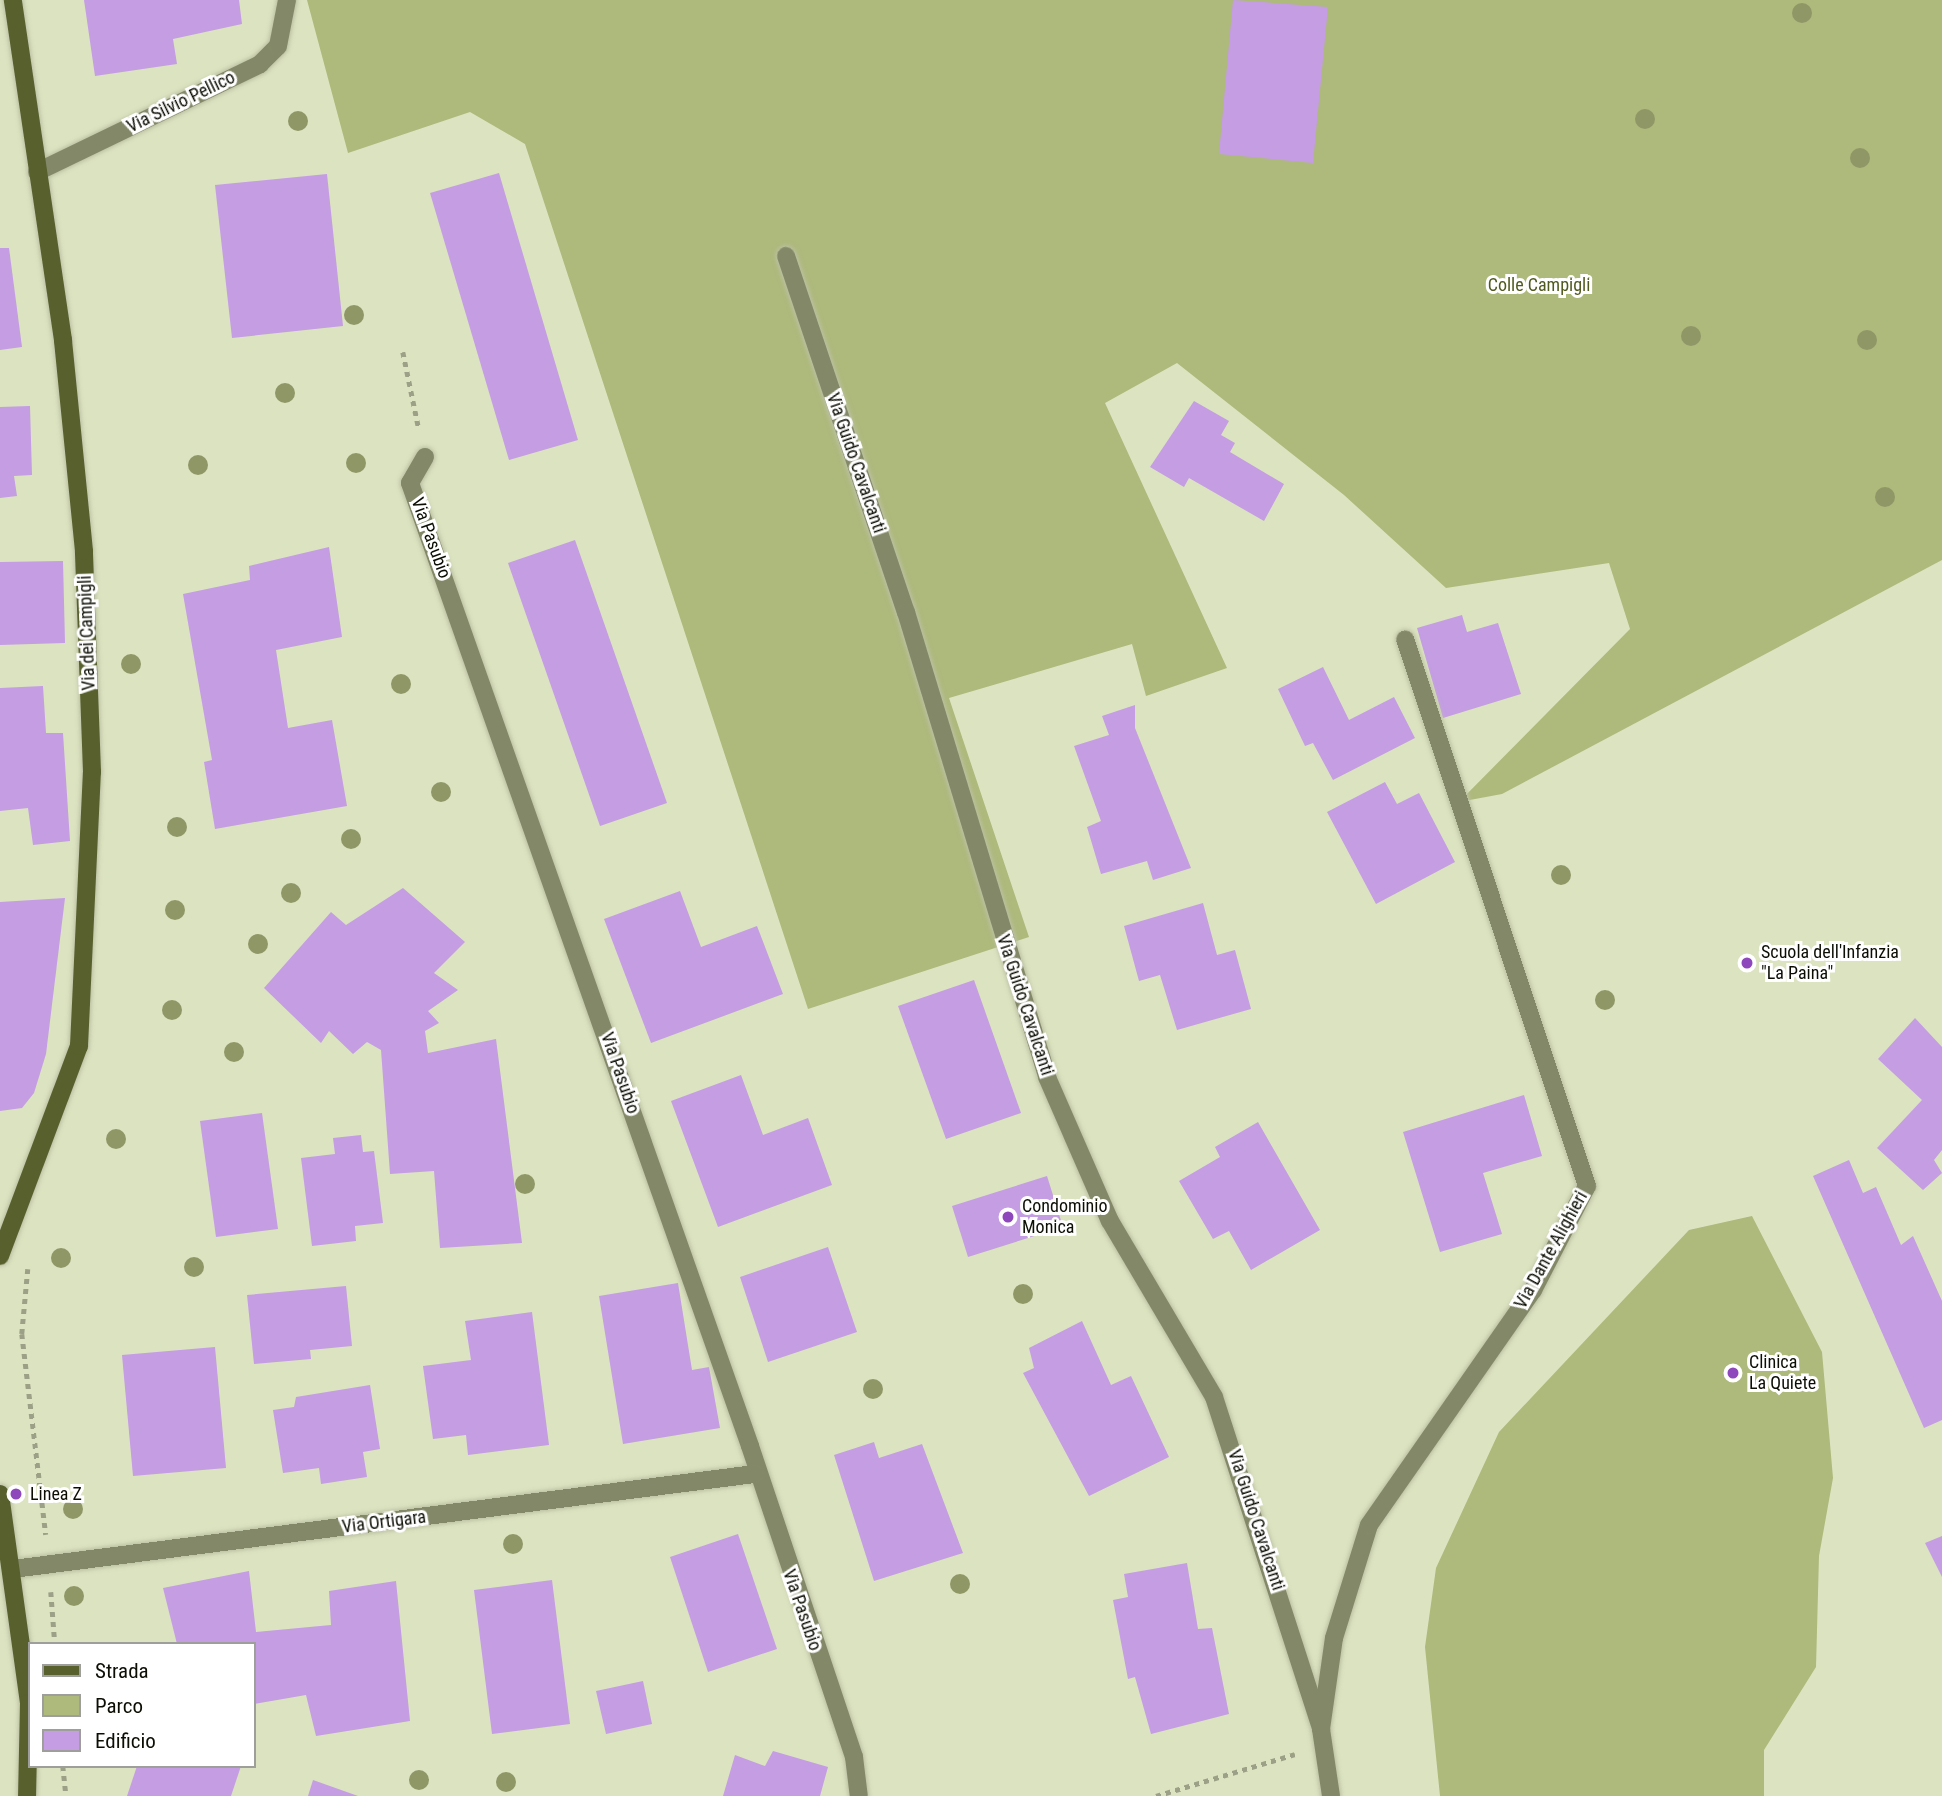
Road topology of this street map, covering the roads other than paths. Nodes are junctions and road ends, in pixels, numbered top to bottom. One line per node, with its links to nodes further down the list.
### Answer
1 (13, 0): 3 (street, Via dei Campigli)
2 (287, 0): 3 (street, Via Silvio Pellico)
3 (37, 172): 7 (street, Via dei Campigli)
4 (786, 256): 12 (street, Via Guido Cavalcanti)
5 (425, 457): 8 (street, Via Pasubio)
6 (1405, 639): 12 (street, Via Dante Alighieri)
7 (0, 1256)
8 (755, 1474): 10 (street, Via Ortigara); 15 (street, Via Pasubio)
9 (0, 1494): 10 (street)
10 (13, 1569): 11 (street)
11 (28, 1695)
12 (1321, 1729): 16 (street, Via Dante Alighieri)
13 (28, 1750): 14 (street)
14 (27, 1796)
15 (859, 1796)
16 (1331, 1796)

